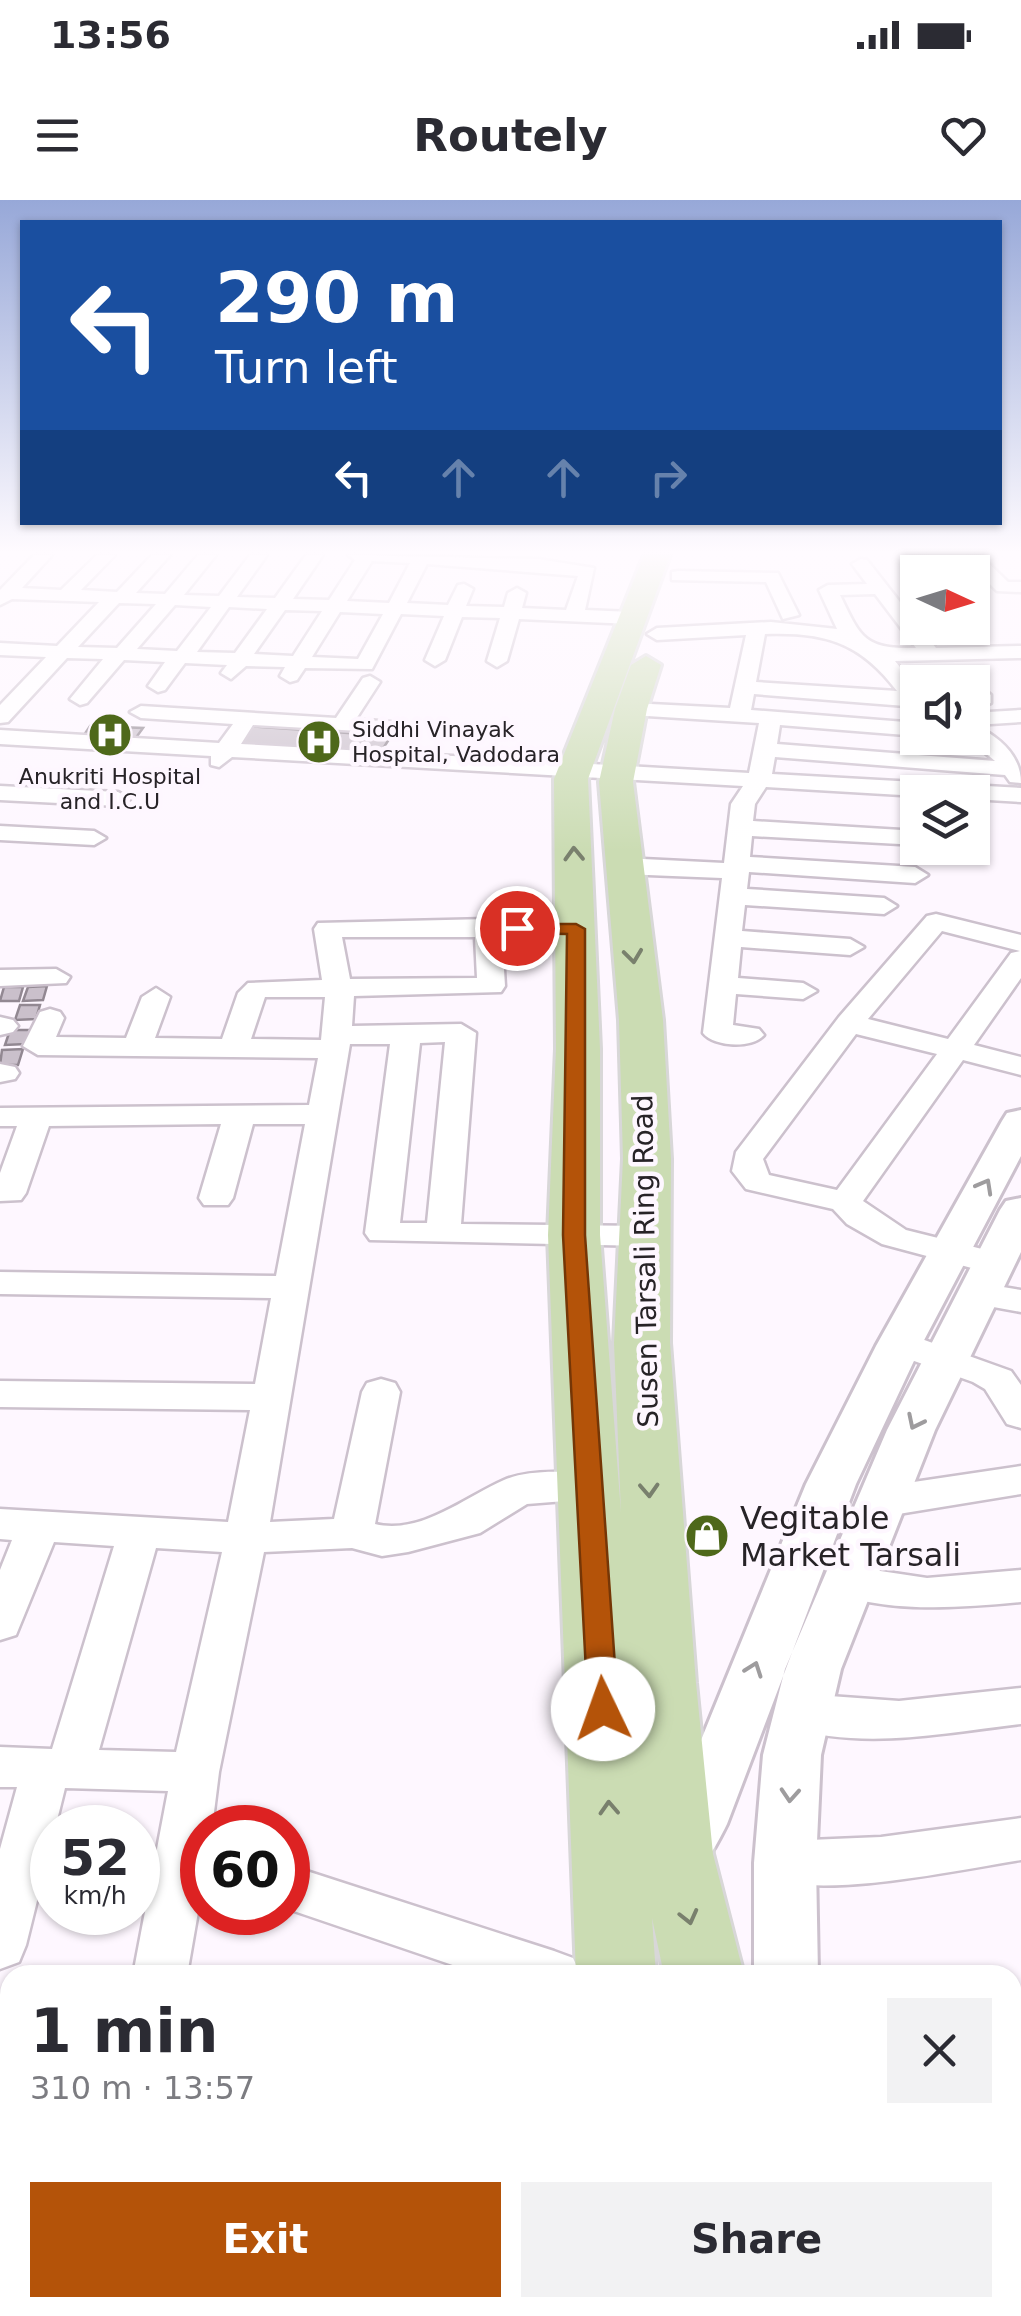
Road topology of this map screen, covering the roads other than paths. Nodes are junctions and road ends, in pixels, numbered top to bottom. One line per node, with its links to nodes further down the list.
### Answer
1 (60, 654): 35 (street)
2 (113, 654): 3 (street)
3 (120, 654): 17 (street); 29 (street)
4 (183, 654): 17 (street)
5 (246, 654): 19 (street)
6 (308, 654): 23 (street)
7 (373, 654): 23 (street)
8 (439, 654): 20 (street)
9 (499, 654): 21 (street)
10 (636, 654): 50 (main road, Susen Tarsali Ring Road)
11 (640, 654): 30 (main road, Susen Tarsali Ring Road)
12 (740, 654): 18 (street)
13 (763, 654): 18 (street)
14 (876, 654): 15 (street); 18 (street); 24 (street)
15 (938, 654): 16 (street); 22 (street)
16 (957, 654)
17 (181, 657): 19 (street); 27 (street)
18 (751, 657): 24 (street); 28 (street); 33 (street)
19 (242, 660): 23 (street); 32 (street)
20 (436, 660)
21 (497, 662)
22 (950, 665)
23 (295, 676): 37 (street)
24 (894, 676): 26 (street)
25 (370, 682): 38 (street)
26 (900, 683)
27 (158, 686)
28 (900, 696)
29 (80, 699)
30 (631, 709): 33 (street); 50 (main road, Susen Tarsali Ring Road)
31 (142, 712): 32 (street)
32 (194, 715): 37 (street)
33 (739, 715): 36 (street)
34 (1021, 716): 39 (street)
35 (0, 717)
36 (771, 718): 41 (street); 47 (street)
37 (258, 719): 38 (street); 48 (street)
38 (342, 724): 40 (street)
39 (990, 726)
40 (404, 729)
41 (900, 729)
42 (990, 734): 44 (street)
43 (0, 737): 48 (street)
44 (1021, 741)
45 (0, 746): 48 (street)
46 (990, 746): 49 (street)
47 (765, 750): 49 (street); 51 (street)
48 (222, 756): 50 (street)
49 (1017, 775)
50 (594, 776): 51 (street); 62 (main road, Susen Tarsali Ring Road); 67 (main road, Susen Tarsali Ring Road, one-way to 50)
51 (756, 785): 53 (street); 54 (street); 58 (street)
52 (0, 793): 55 (street)
53 (1021, 795)
54 (900, 798)
55 (118, 799)
56 (990, 804): 57 (street)
57 (1021, 806)
58 (741, 828): 60 (street); 64 (street)
59 (0, 833): 61 (street)
60 (900, 837)
61 (94, 838)
62 (623, 866): 64 (street); 97 (main road, Susen Tarsali Ring Road, one-way to 97)
63 (915, 875): 64 (street)
64 (736, 877): 65 (street); 68 (street)
65 (884, 906)
66 (488, 928): 67 (street); 75 (street); 75 (street)
67 (576, 929): 96 (main road, Susen Tarsali Ring Road)
68 (728, 938): 70 (street); 74 (street)
69 (1021, 942): 79 (street)
70 (850, 947)
71 (1021, 959): 85 (street)
72 (56, 977): 73 (street)
73 (0, 978)
74 (723, 985): 76 (street); 81 (street)
75 (338, 989): 82 (street); 84 (street)
76 (803, 991)
77 (156, 997): 83 (street)
78 (50, 1018): 83 (street)
79 (849, 1023): 85 (street); 94 (street)
80 (406, 1035): 82 (street); 95 (street); 95 (street)
81 (749, 1035)
82 (336, 1042): 84 (street); 88 (street)
83 (136, 1049): 84 (street)
84 (233, 1050)
85 (954, 1050): 86 (street); 94 (street)
86 (1021, 1066)
87 (240, 1114): 88 (street); 89 (street); 93 (street)
88 (322, 1114): 100 (street)
89 (37, 1116): 90 (street); 92 (street)
90 (0, 1117)
91 (1021, 1121): 98 (street, one-way to 91)
92 (9, 1193)
93 (216, 1198)
94 (845, 1202): 98 (street)
95 (444, 1234): 96 (street)
96 (574, 1235): 97 (street); 107 (main road, Susen Tarsali Ring Road)
97 (646, 1236): 122 (main road, Susen Tarsali Ring Road, one-way to 122)
98 (1000, 1251): 101 (street)
99 (0, 1283): 100 (street)
100 (288, 1287): 104 (street)
101 (924, 1350): 105 (street); 108 (street, one-way to 108); 122 (street, one-way to 101)
102 (381, 1392): 111 (street)
103 (0, 1394): 104 (street)
104 (270, 1397): 112 (street)
105 (1016, 1400)
106 (1021, 1480): 108 (street)
107 (590, 1488): 111 (street); 124 (main road, Susen Tarsali Ring Road, one-way to 107)
108 (880, 1502): 113 (street)
109 (20, 1525): 110 (street); 115 (street)
110 (140, 1530): 112 (street); 118 (street)
111 (352, 1534): 112 (street)
112 (246, 1538): 119 (street)
113 (847, 1582): 114 (street); 117 (street)
114 (1021, 1586)
115 (0, 1624)
116 (1021, 1706): 117 (street)
117 (802, 1713): 123 (street, one-way to 123)
118 (39, 1767): 119 (street); 127 (street)
119 (195, 1772): 120 (street)
120 (194, 1805)
121 (1021, 1839): 123 (street)
122 (675, 1854): 124 (street); 131 (main road, Susen Tarsali Ring Road, one-way to 131)
123 (785, 1863): 132 (street)
124 (614, 1893): 130 (main road, Susen Tarsali Ring Road)
125 (310, 1894): 129 (street)
126 (180, 1903): 128 (street)
127 (0, 1945)
128 (163, 1965)
129 (524, 1965)
130 (616, 1965)
131 (702, 1965)
132 (786, 1965)

